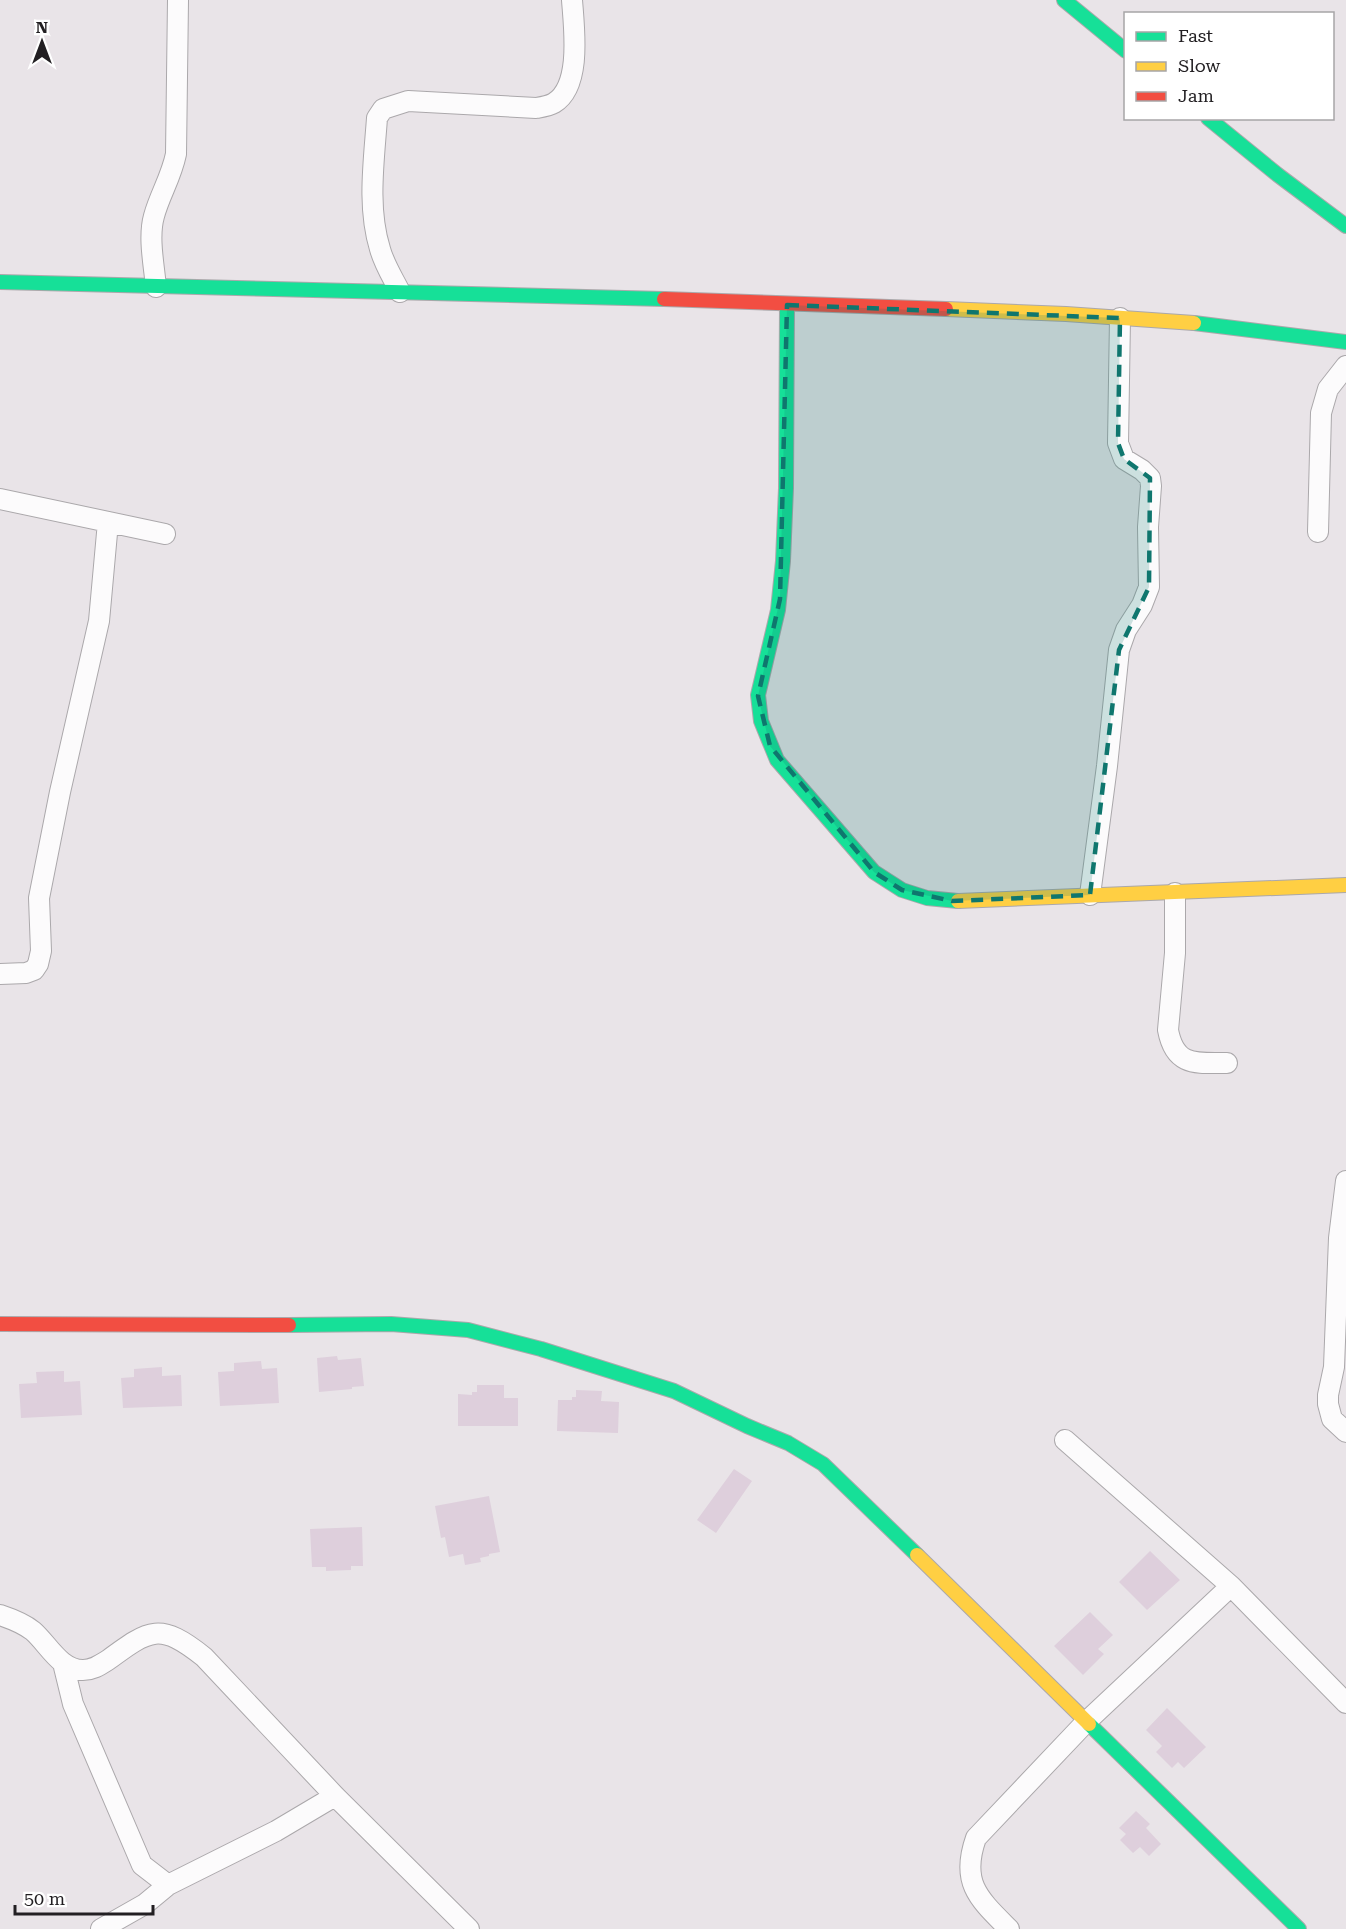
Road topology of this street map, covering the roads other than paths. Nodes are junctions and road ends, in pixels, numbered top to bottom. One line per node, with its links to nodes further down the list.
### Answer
1 (178, 0): 8 (street)
2 (572, 0): 9 (street)
3 (1064, 0): 4 (street)
4 (1124, 50)
5 (1210, 120): 6 (street)
6 (1346, 226)
7 (0, 282): 8 (street)
8 (156, 287): 9 (street)
9 (400, 292): 10 (street)
10 (787, 304): 11 (street); 20 (street)
11 (1120, 318): 12 (street); 20 (street)
12 (1346, 342)
13 (1346, 366): 16 (street)
14 (0, 499): 15 (street)
15 (108, 522): 17 (street); 21 (street)
16 (1318, 532)
17 (165, 534)
18 (1346, 885): 19 (street)
19 (1174, 893): 20 (street); 22 (street)
20 (1090, 895)
21 (0, 974)
22 (1227, 1063)
23 (1346, 1181): 25 (street)
24 (0, 1324): 31 (street)
25 (1346, 1432)
26 (1065, 1440): 27 (street)
27 (1231, 1586): 30 (street); 31 (street)
28 (0, 1615): 29 (street)
29 (63, 1663): 32 (street); 33 (street)
30 (1346, 1703)
31 (1086, 1722): 36 (street); 37 (street)
32 (335, 1796): 33 (street); 35 (street)
33 (168, 1885): 34 (street)
34 (101, 1929)
35 (469, 1929)
36 (1009, 1929)
37 (1299, 1929)

